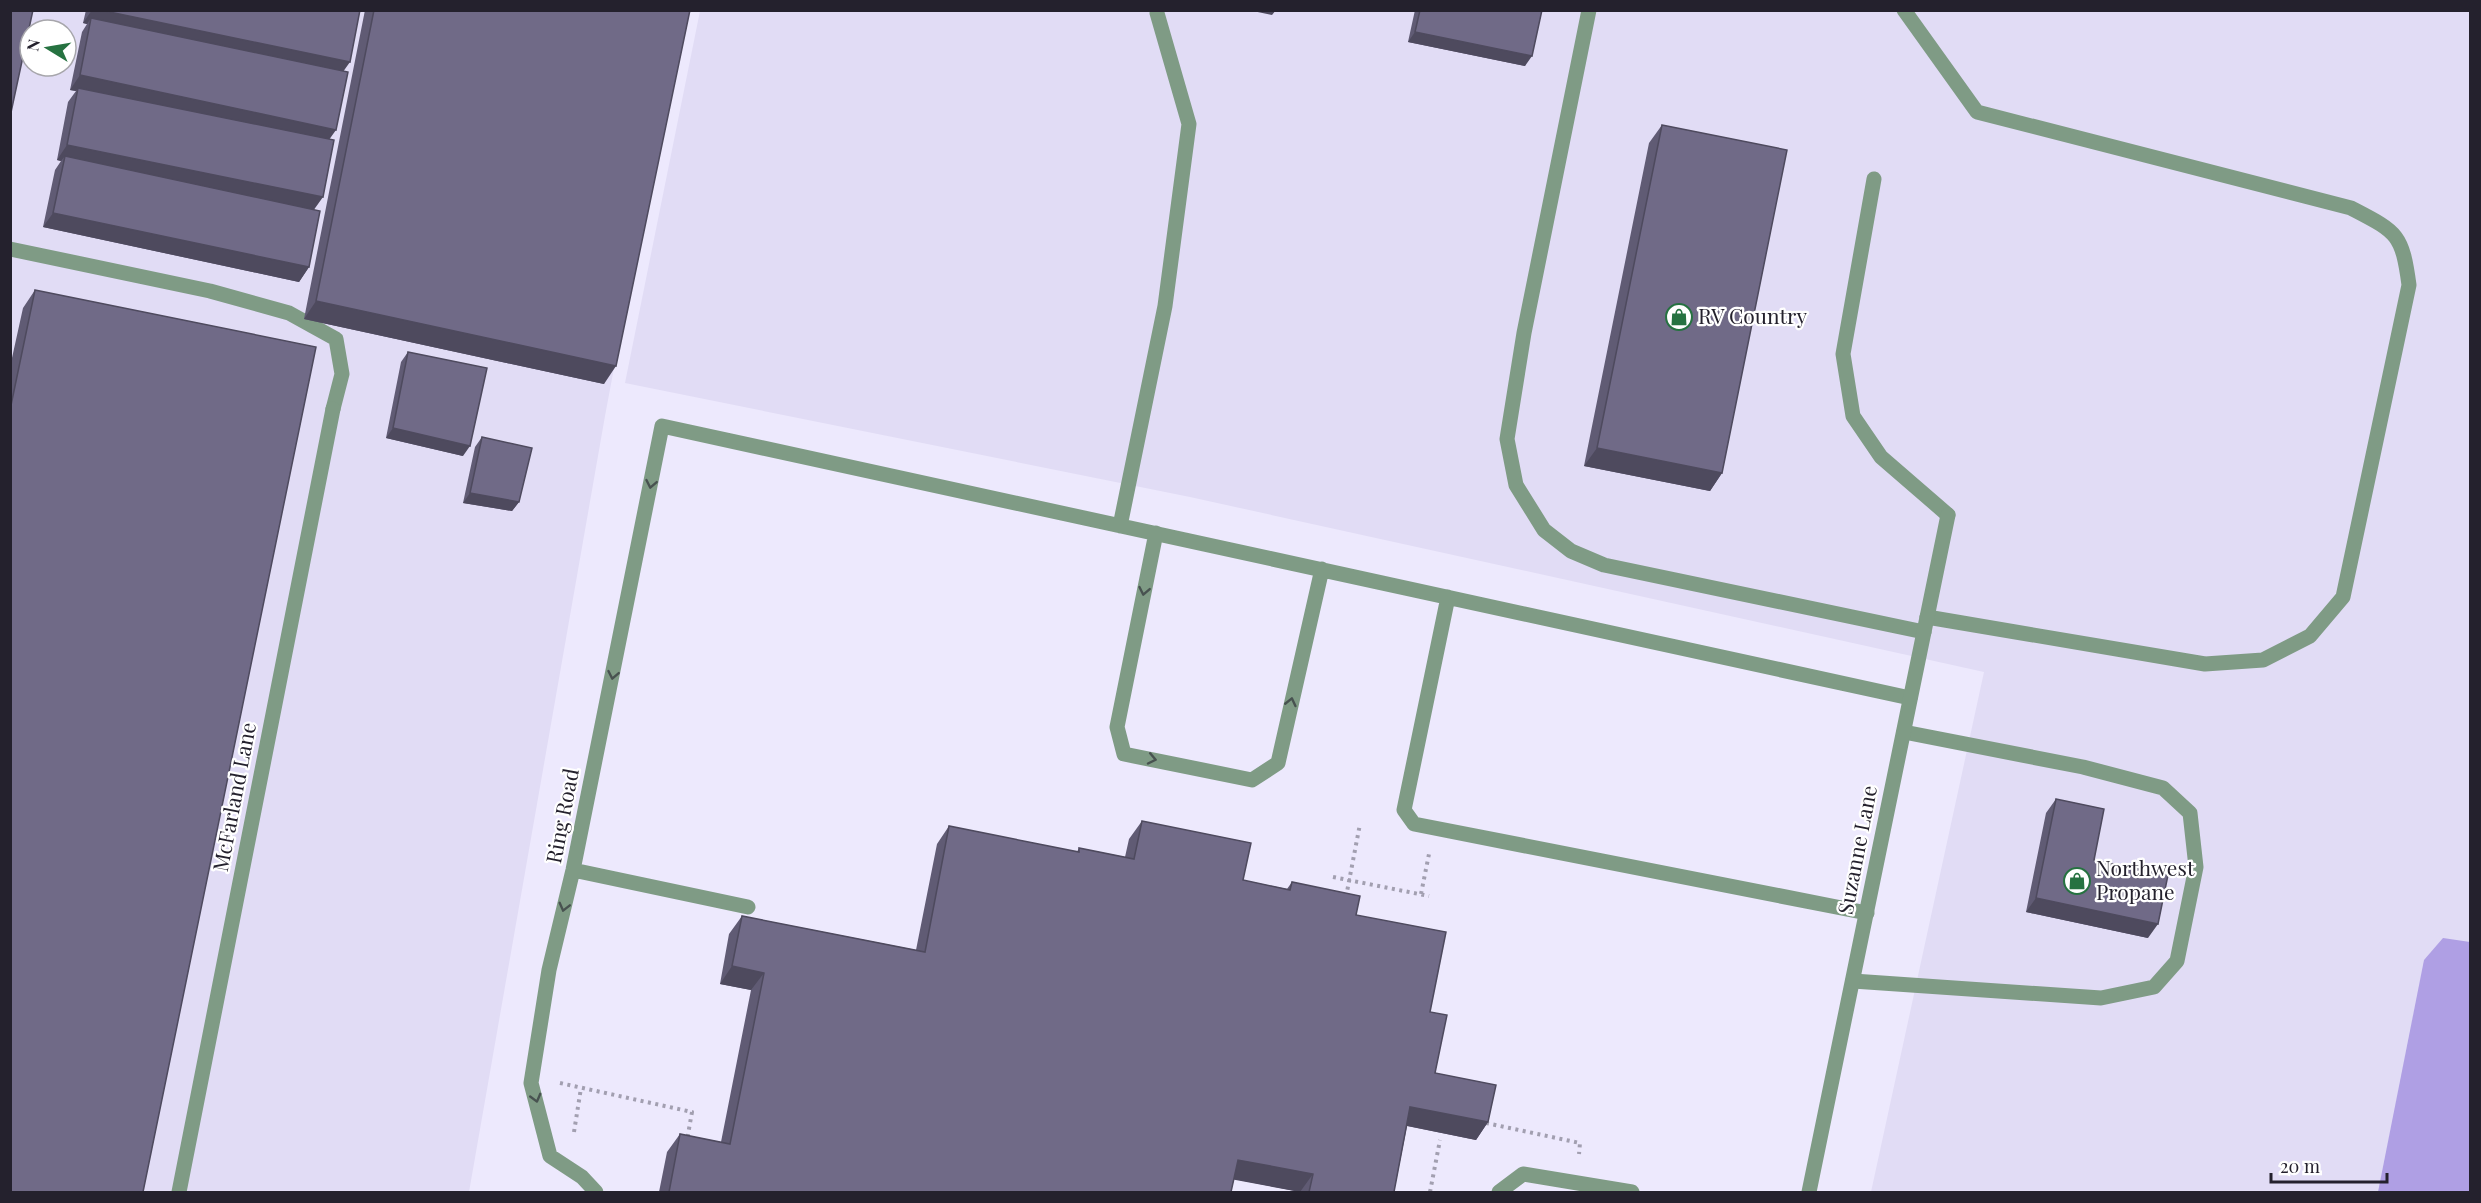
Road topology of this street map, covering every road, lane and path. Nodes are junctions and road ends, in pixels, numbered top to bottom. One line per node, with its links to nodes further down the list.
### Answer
1 (1589, 10): 10 (street)
2 (1904, 10): 10 (street)
3 (1157, 13): 6 (street)
4 (1874, 179): 10 (street, Suzanne Lane)
5 (10, 249): 31 (street, McFarland Lane)
6 (1120, 526): 7 (street); 15 (street, Ring Road, one-way to 15)
7 (1156, 534): 8 (street); 8 (street, one-way to 8)
8 (1322, 569): 9 (street)
9 (1448, 597): 11 (street); 22 (street)
10 (1925, 624): 11 (street, Suzanne Lane)
11 (1910, 698): 12 (street, Suzanne Lane)
12 (1904, 732): 22 (street, Suzanne Lane); 23 (street)
13 (1360, 824): 17 (path)
14 (1429, 852): 18 (path)
15 (573, 870): 21 (street); 25 (street, Ring Road, one-way to 25)
16 (1333, 877): 17 (path)
17 (1349, 880): 18 (path); 20 (path)
18 (1421, 894): 19 (path)
19 (1429, 896)
20 (1345, 902)
21 (748, 907)
22 (1867, 913): 23 (street, Suzanne Lane)
23 (1853, 981): 36 (street, Suzanne Lane)
24 (581, 1088): 25 (path); 27 (path); 29 (path)
25 (536, 1099): 32 (street, Ring Road)
26 (1486, 1123): 30 (path)
27 (573, 1138)
28 (1440, 1140): 33 (path)
29 (686, 1144)
30 (1579, 1154)
31 (179, 1192)
32 (596, 1192)
33 (1430, 1192)
34 (1499, 1192): 35 (street)
35 (1632, 1192)
36 (1809, 1192)

